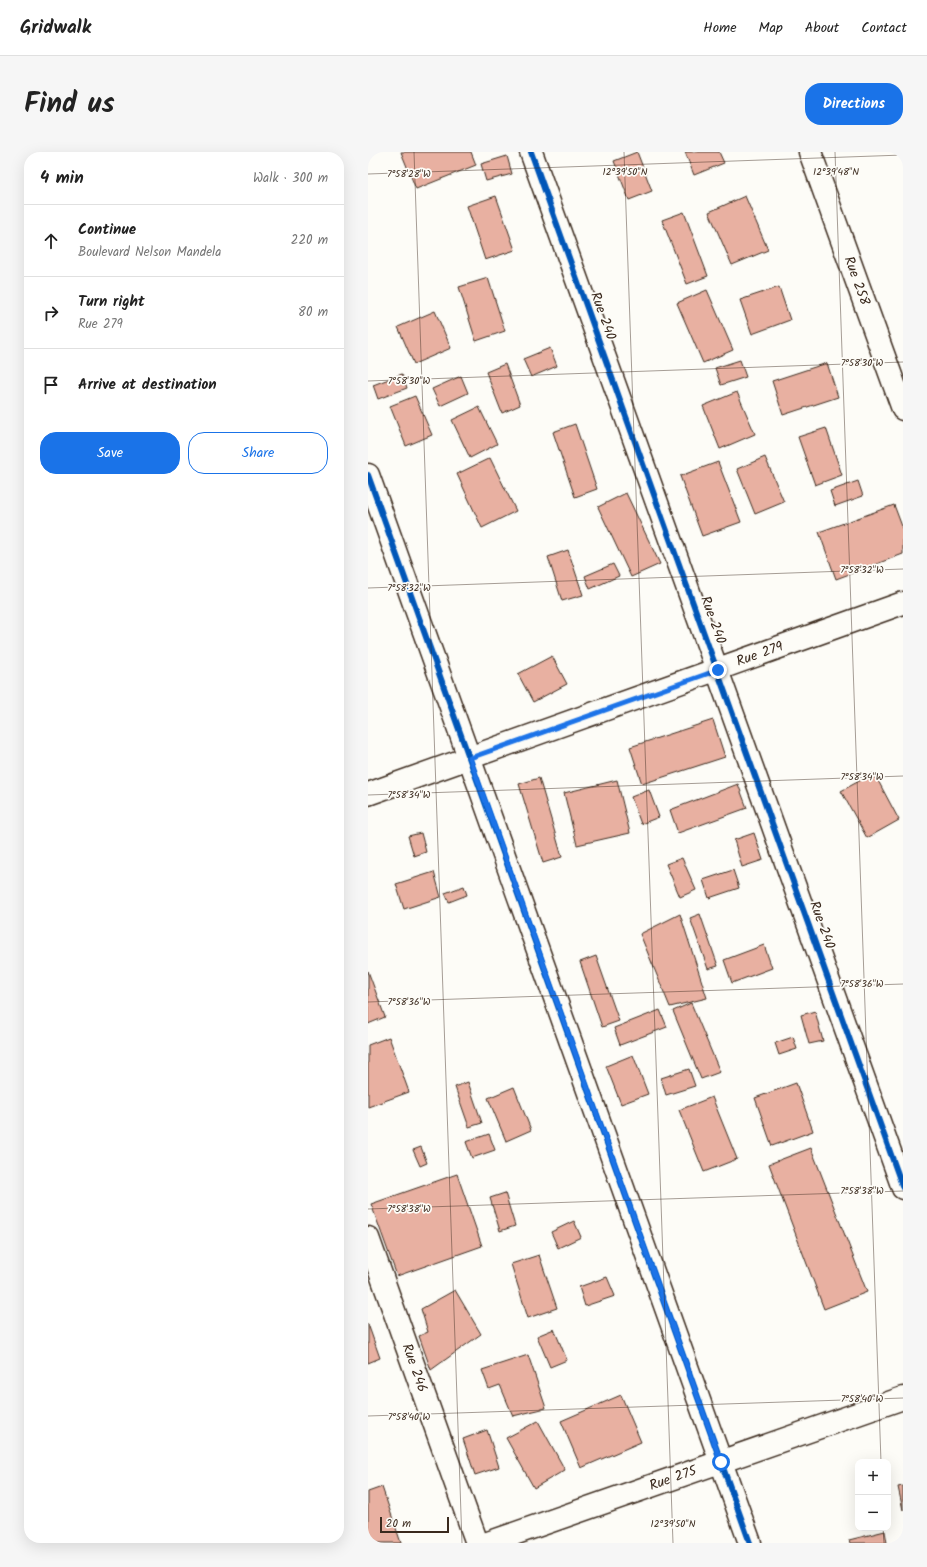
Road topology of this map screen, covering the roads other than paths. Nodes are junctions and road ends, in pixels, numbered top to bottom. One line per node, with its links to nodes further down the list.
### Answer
1 (531, 152): 6 (street, Rue 240)
2 (810, 152): 3 (street, Rue 258)
3 (903, 409)
4 (368, 476): 7 (street)
5 (903, 603): 6 (street, Rue 279)
6 (718, 670): 7 (street, Rue 279); 9 (street, Rue 240)
7 (470, 758): 8 (street, Rue 279); 12 (street)
8 (368, 794)
9 (903, 1188)
10 (368, 1238): 13 (street, Rue 246)
11 (903, 1398): 12 (street, Rue 275)
12 (721, 1462): 14 (street, Rue 275); 15 (street)
13 (477, 1543)
14 (488, 1543)
15 (750, 1543)

